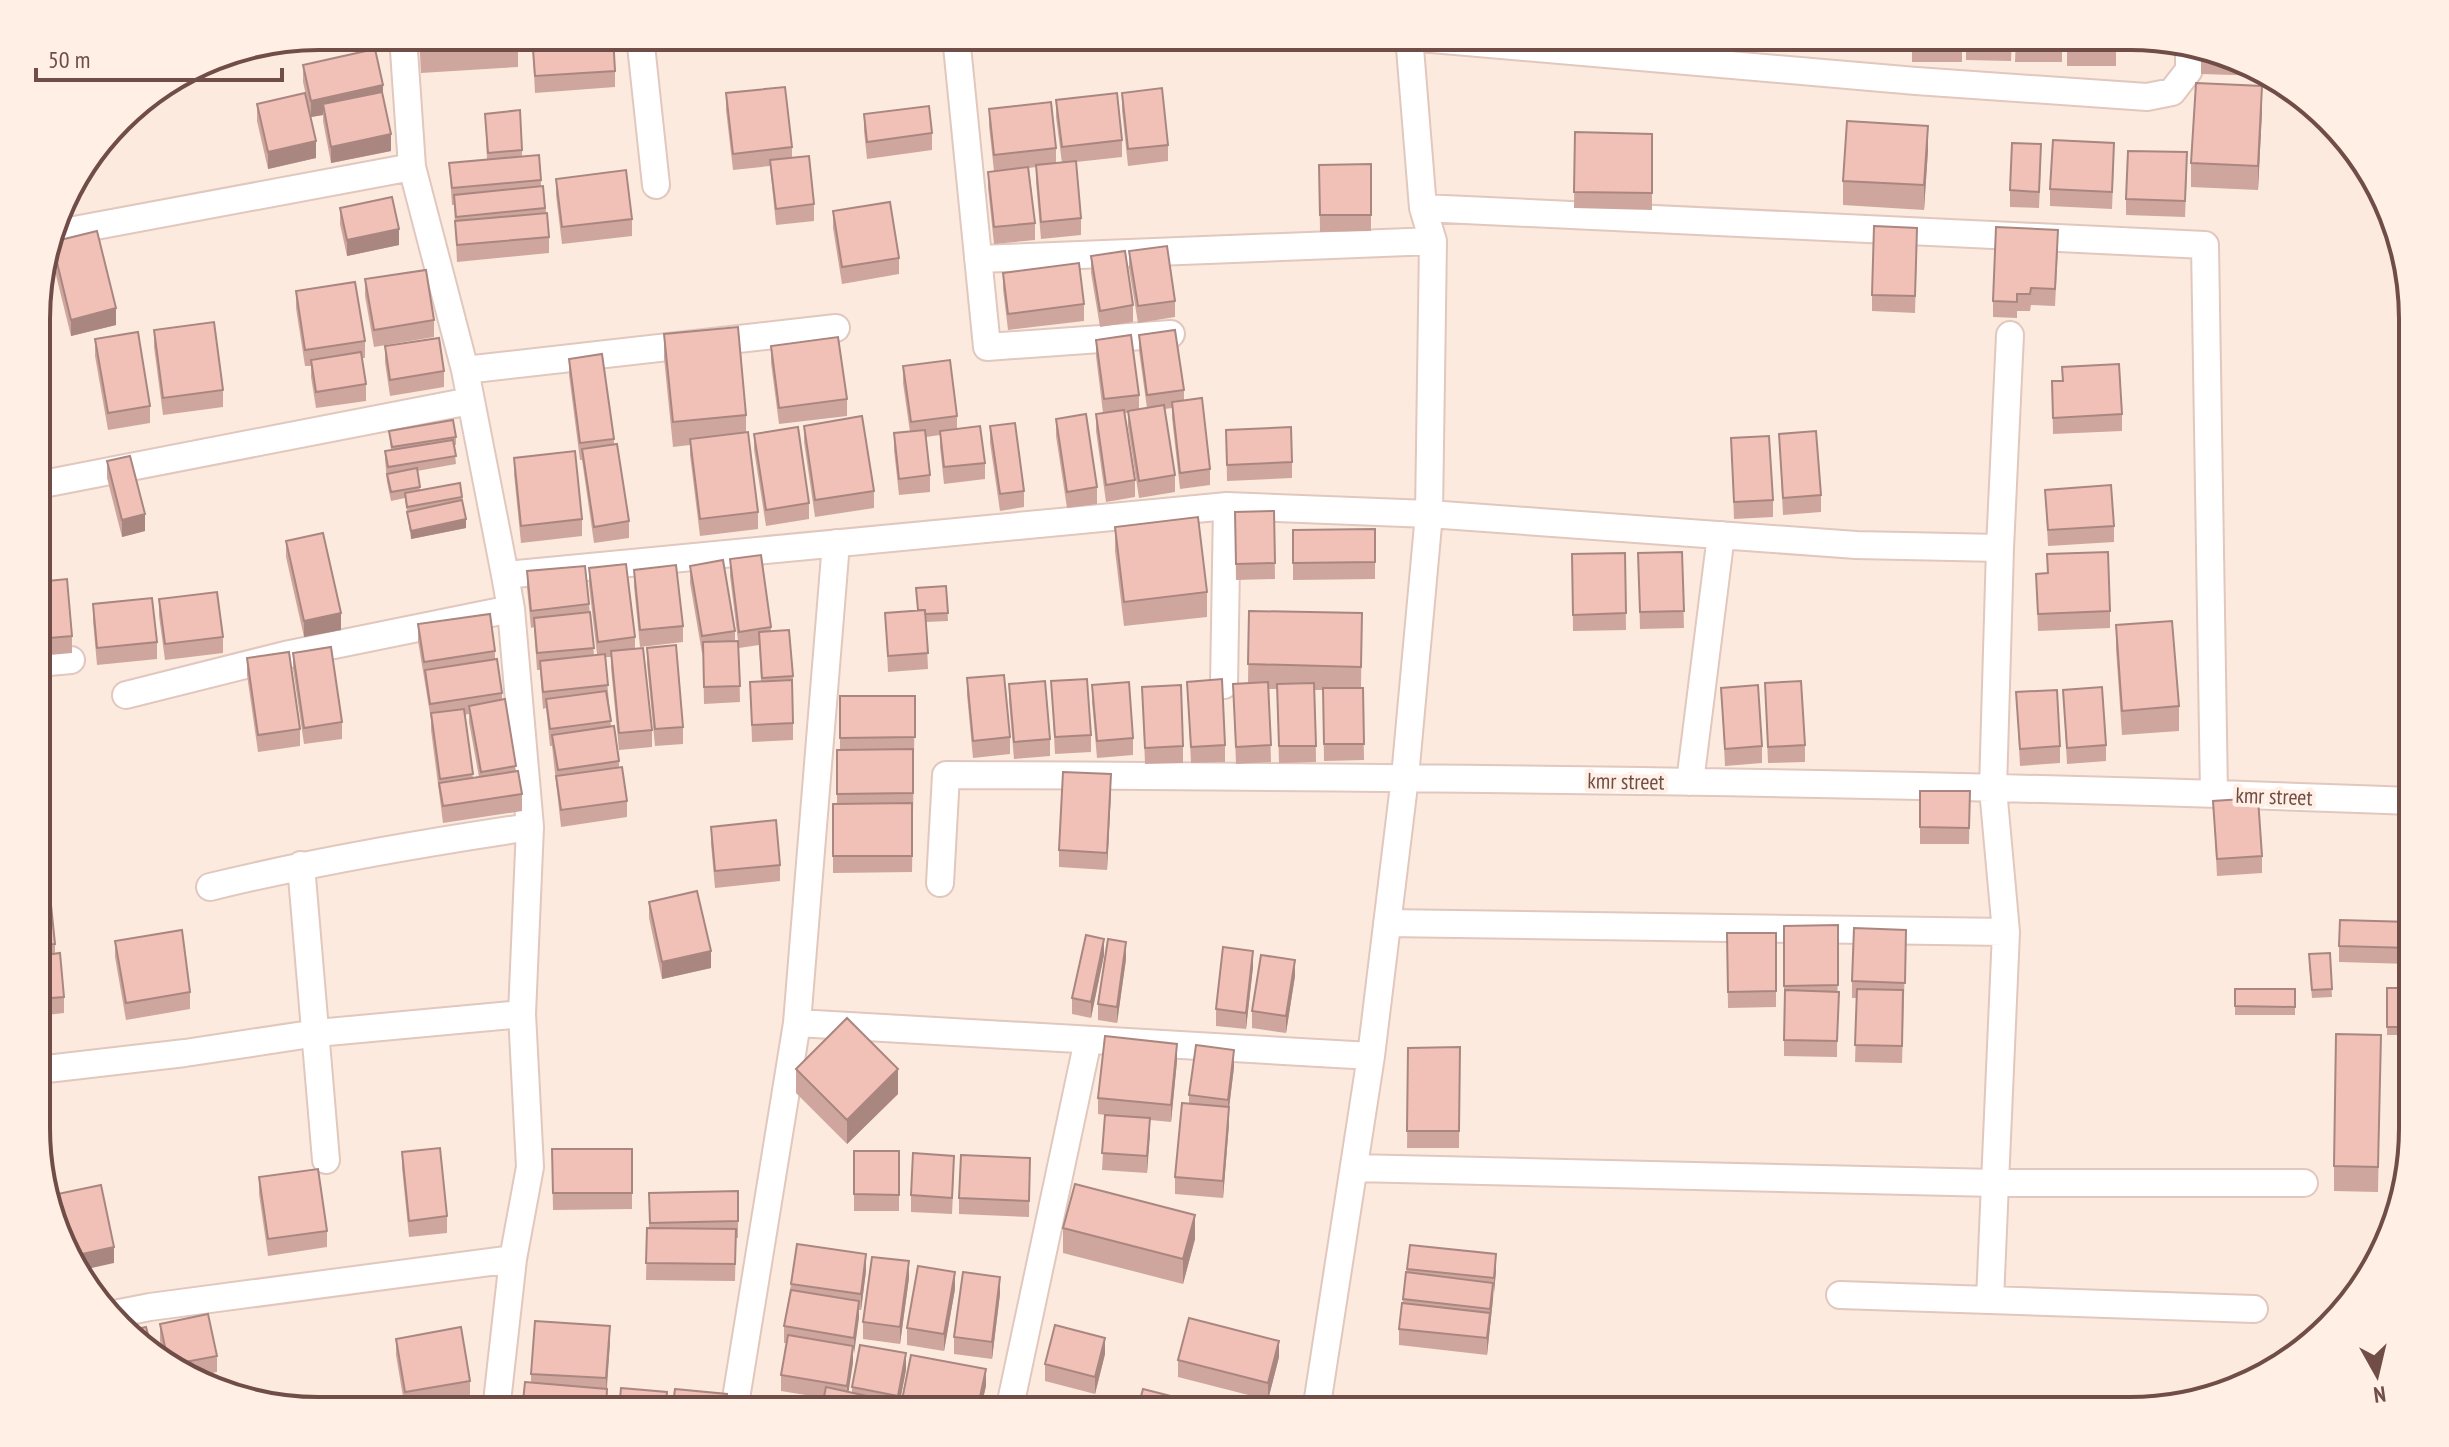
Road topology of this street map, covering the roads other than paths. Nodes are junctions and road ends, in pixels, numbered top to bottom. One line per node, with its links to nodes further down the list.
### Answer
1 (1410, 50): 9 (street)
2 (1562, 50): 6 (street)
3 (404, 51): 7 (street)
4 (642, 51): 8 (street)
5 (957, 51): 12 (street)
6 (2189, 57)
7 (412, 167): 10 (street); 16 (street)
8 (656, 185)
9 (1423, 208): 11 (street); 33 (street)
10 (64, 232)
11 (1433, 241): 12 (street); 20 (street)
12 (978, 259): 14 (street)
13 (836, 328): 16 (street)
14 (1171, 334)
15 (2010, 335): 23 (street)
16 (465, 370): 17 (street)
17 (470, 401): 18 (street); 24 (street)
18 (50, 483)
19 (1227, 506): 20 (street); 22 (street); 28 (street)
20 (1429, 514): 21 (street); 30 (street)
21 (1721, 535): 23 (street); 31 (street)
22 (836, 543): 24 (street); 42 (street)
23 (2000, 548): 32 (street)
24 (505, 575): 25 (street)
25 (511, 609): 29 (street); 35 (street)
26 (71, 660): 27 (street)
27 (50, 662)
28 (1224, 685)
29 (126, 695)
30 (1405, 777): 31 (street, kmr street); 37 (street, kmr street); 39 (street)
31 (1690, 782): 32 (street, kmr street)
32 (1993, 789): 33 (street, kmr street); 40 (street)
33 (2214, 794): 34 (street, kmr street)
34 (2398, 801)
35 (530, 827): 36 (street); 41 (street)
36 (301, 865): 38 (street); 43 (street)
37 (940, 883)
38 (210, 887)
39 (1387, 923): 40 (street); 45 (street)
40 (2006, 932): 49 (street)
41 (522, 1014): 43 (street); 51 (street)
42 (797, 1023): 44 (street); 58 (street)
43 (317, 1033): 46 (street); 47 (street)
44 (1088, 1040): 45 (street); 59 (street)
45 (1371, 1056): 48 (street)
46 (50, 1069)
47 (326, 1160)
48 (1354, 1168): 49 (street); 56 (street)
49 (1995, 1183): 50 (street); 53 (street)
50 (2304, 1183)
51 (513, 1259): 55 (street); 57 (street)
52 (1840, 1295): 53 (street)
53 (1990, 1300): 54 (street)
54 (2254, 1309)
55 (124, 1312)
56 (1318, 1396)
57 (498, 1397)
58 (736, 1397)
59 (1012, 1397)

